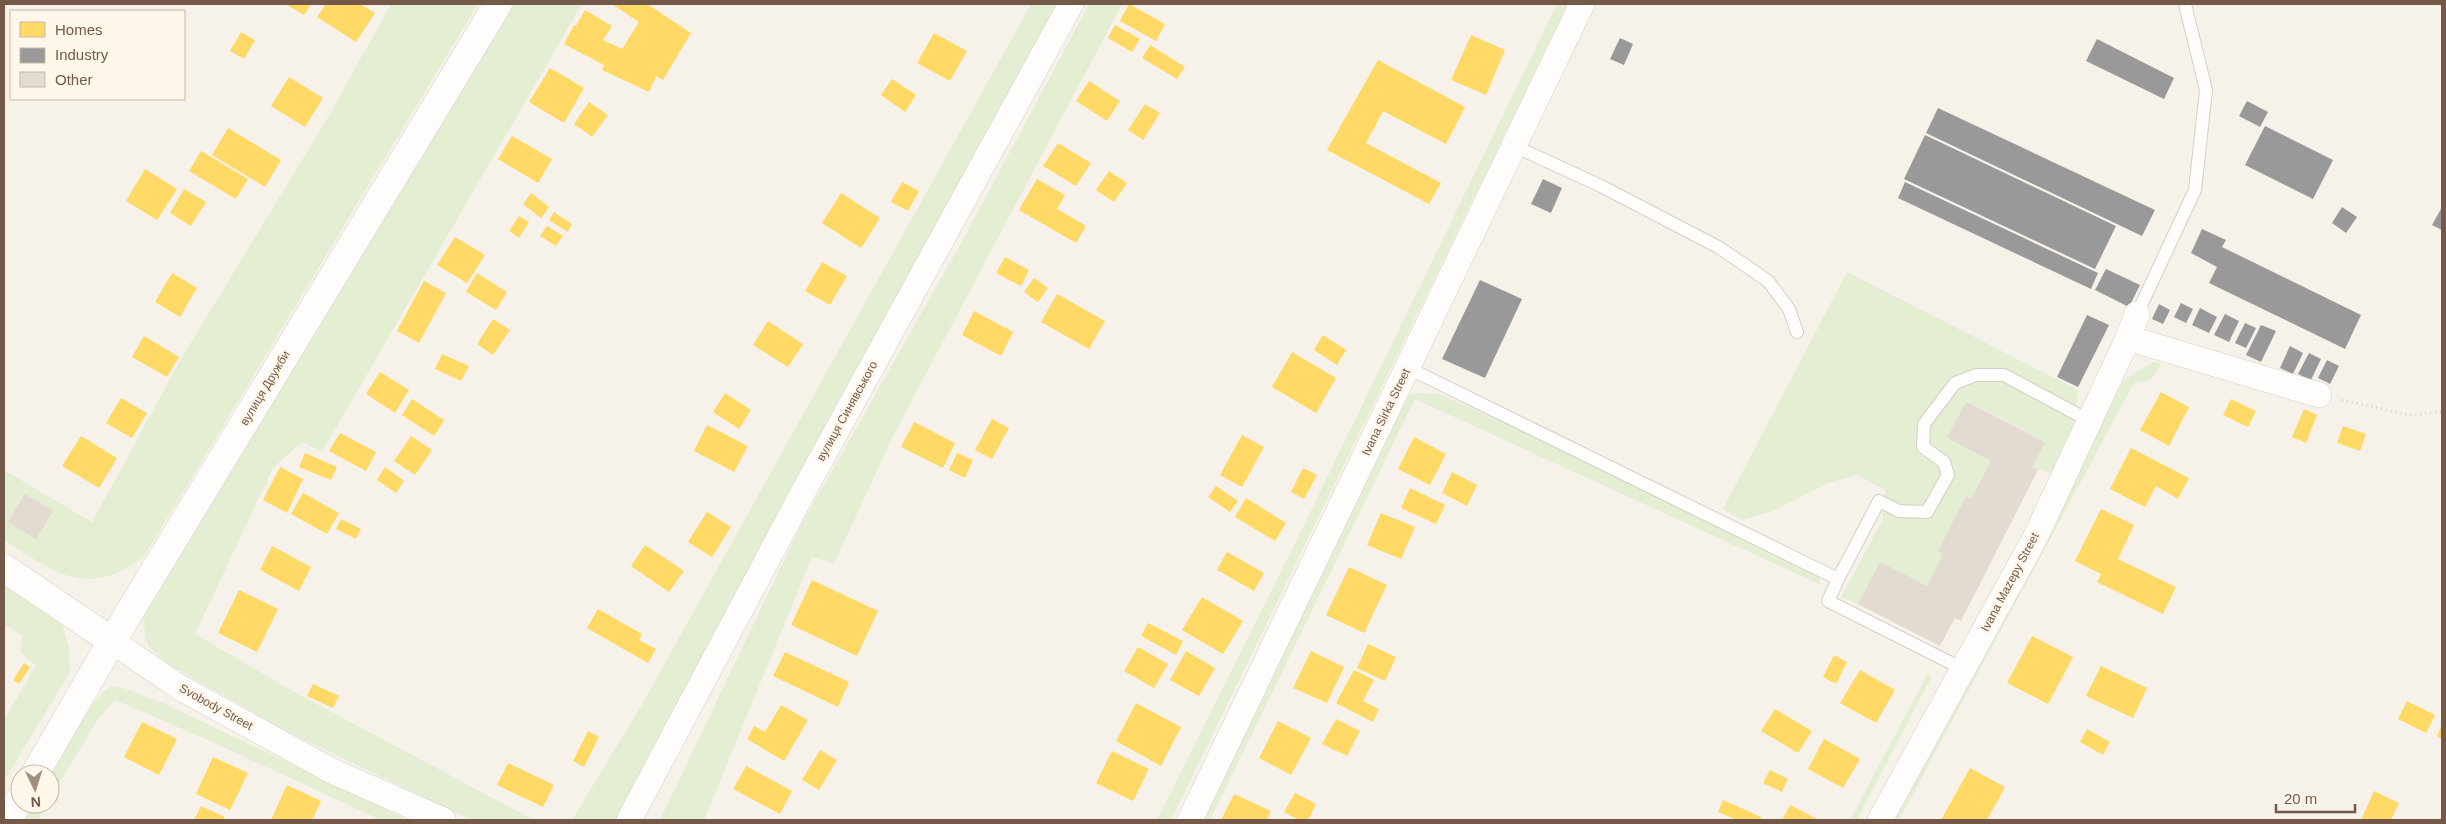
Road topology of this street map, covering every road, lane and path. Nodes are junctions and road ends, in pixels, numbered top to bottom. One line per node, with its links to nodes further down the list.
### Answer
1 (498, 4): 15 (street, вулиця Дружби)
2 (1071, 4): 19 (street, вулиця Синявського)
3 (1582, 4): 5 (street, Ivana Sirka Street)
4 (2185, 4): 6 (lane)
5 (1514, 146): 7 (lane); 9 (street, Ivana Sirka Street)
6 (2137, 314): 8 (street, Ivana Mazepy Street)
7 (1797, 332)
8 (2128, 338): 10 (street); 12 (street, Ivana Mazepy Street)
9 (1408, 368): 14 (lane); 20 (street, Ivana Sirka Street)
10 (2319, 395): 11 (path)
11 (2442, 412)
12 (2088, 420): 14 (lane); 16 (street, Ivana Mazepy Street)
13 (4, 568): 15 (street, Svobody Street)
14 (1838, 578): 16 (lane)
15 (112, 641): 17 (street, вулиця Дружби); 18 (street, Svobody Street)
16 (1963, 670): 21 (street, Ivana Mazepy Street)
17 (41, 764)
18 (443, 820)
19 (629, 820)
20 (1190, 820)
21 (1880, 820)

